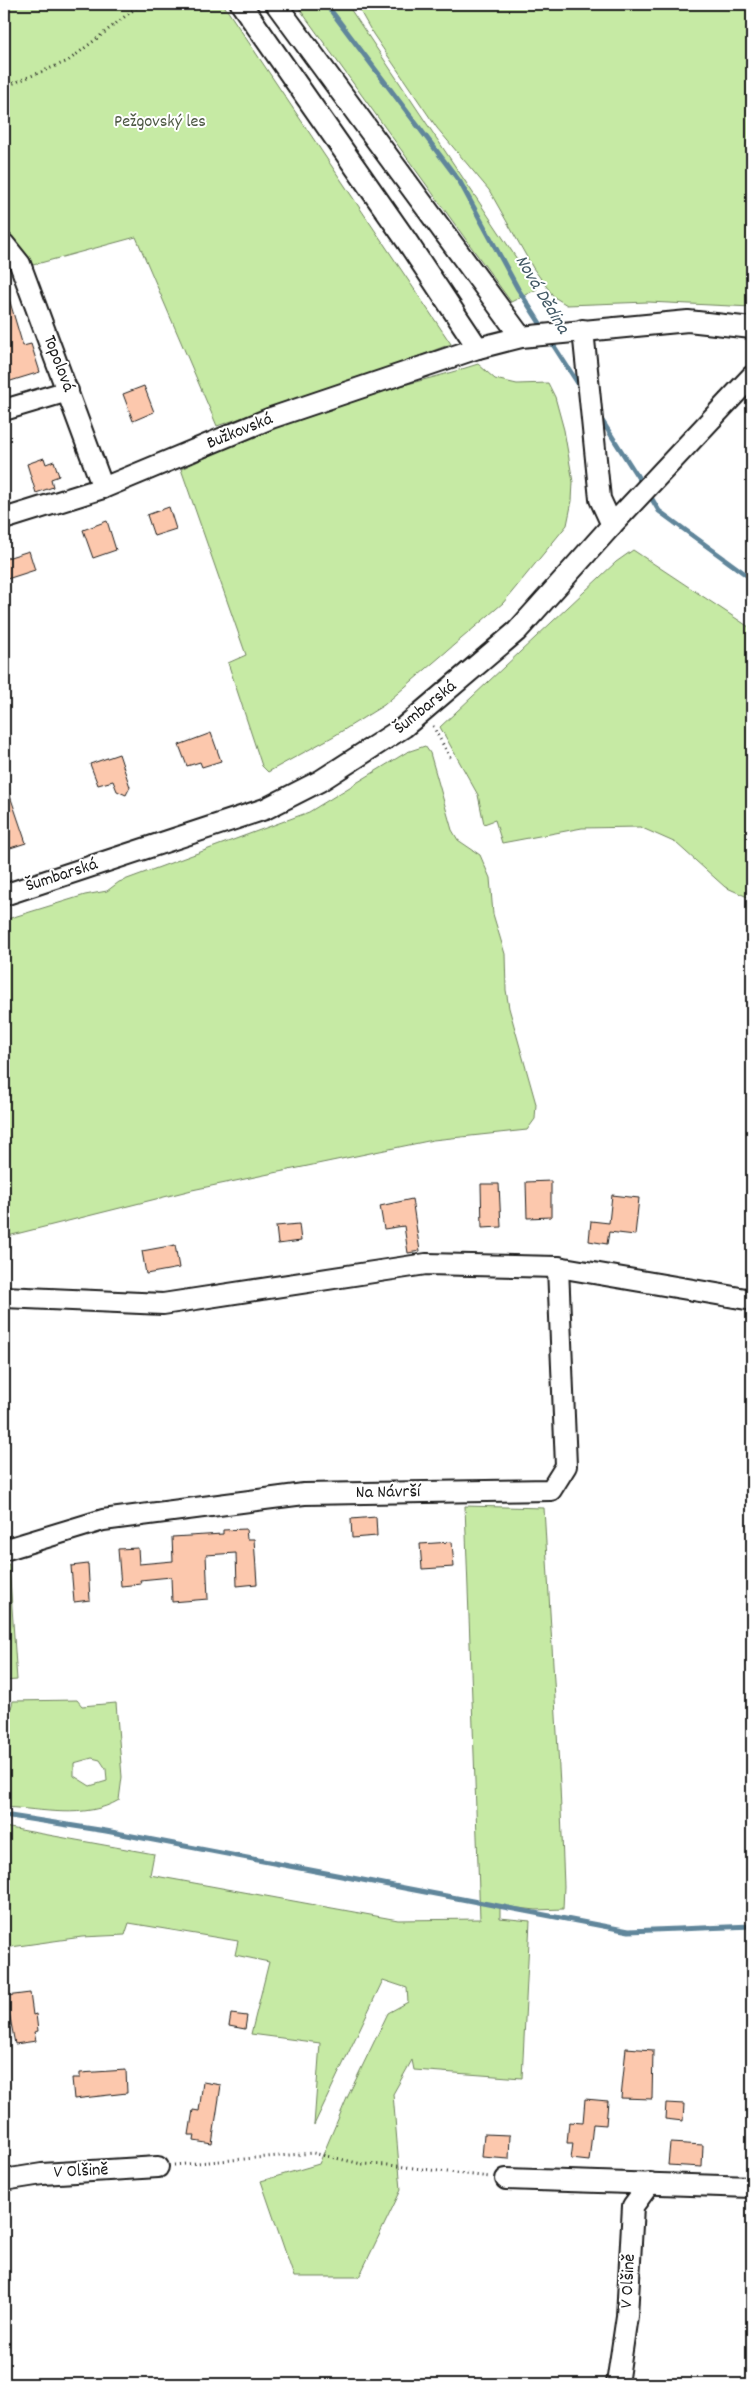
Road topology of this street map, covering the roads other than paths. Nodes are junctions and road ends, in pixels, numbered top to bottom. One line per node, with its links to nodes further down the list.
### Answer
1 (241, 4): 7 (street)
2 (276, 4): 6 (street)
3 (4, 244): 9 (street, Topolová)
4 (752, 328): 5 (street, Bužkovská)
5 (583, 330): 6 (street, Bužkovská); 13 (street)
6 (520, 337): 7 (street, Bužkovská)
7 (478, 348): 11 (street, Bužkovská)
8 (752, 376): 13 (street, Šumbarská)
9 (68, 391): 10 (street); 11 (street, Topolová)
10 (4, 410)
11 (103, 488): 12 (street, Bužkovská)
12 (4, 519)
13 (612, 525): 14 (street, Šumbarská)
14 (4, 895)
15 (558, 1267): 16 (street); 17 (street); 18 (street, Na Návrší)
16 (4, 1297)
17 (752, 1300)
18 (4, 1550)
19 (158, 2167): 21 (street, V Olšině)
20 (506, 2179): 22 (street)
21 (4, 2180)
22 (650, 2183): 23 (street); 24 (street, V Olšině)
23 (752, 2187)
24 (617, 2384)

